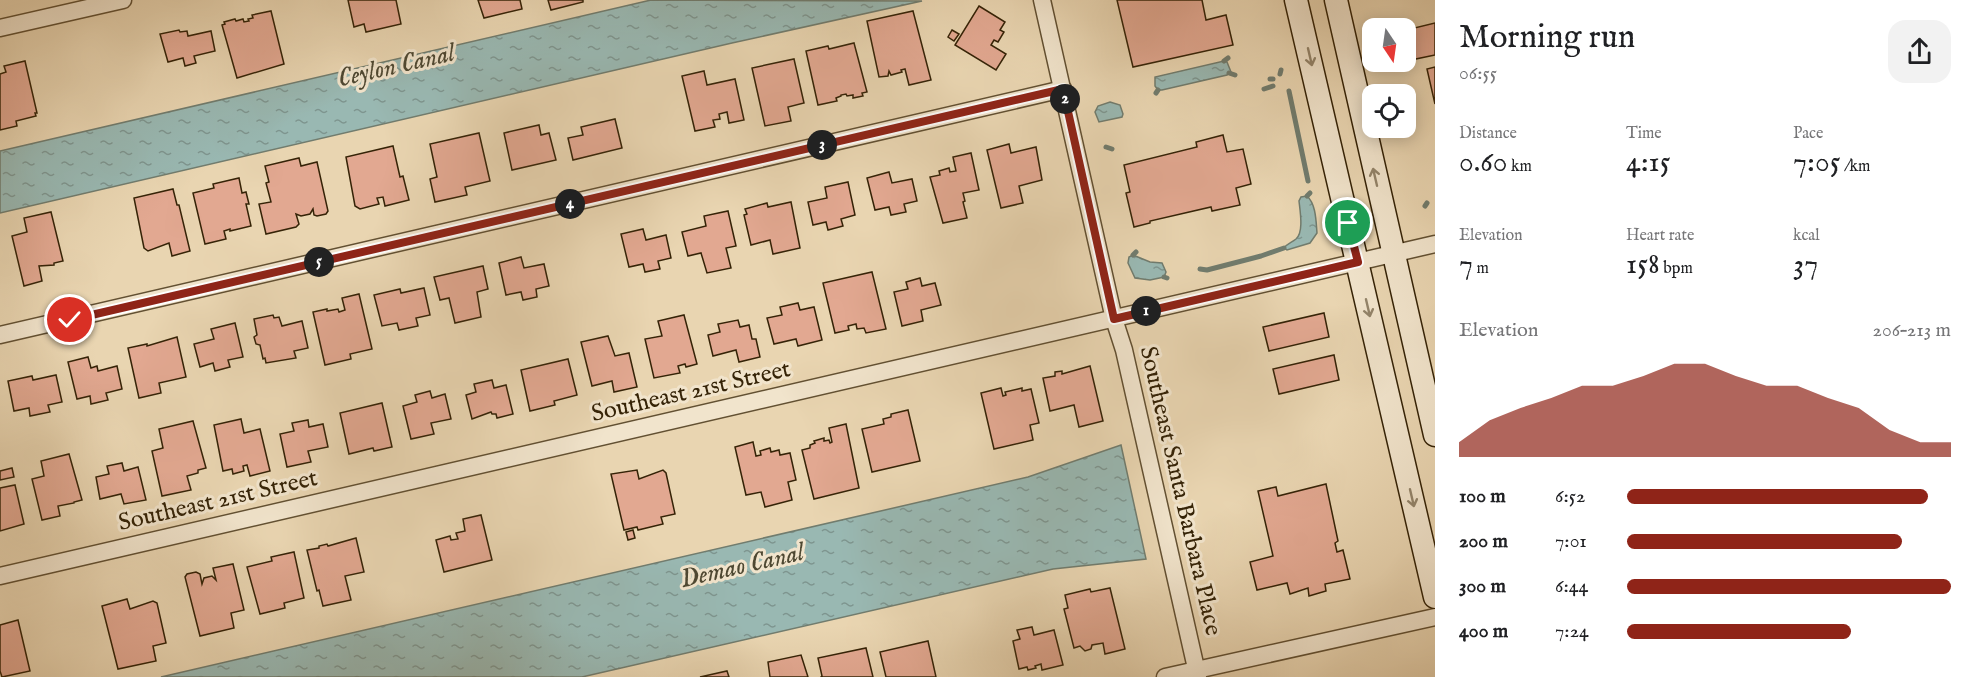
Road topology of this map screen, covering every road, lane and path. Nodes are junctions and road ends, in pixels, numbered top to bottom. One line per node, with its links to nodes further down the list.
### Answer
1 (123, 0): 5 (street)
2 (1042, 0): 6 (street, Southeast Santa Barbara Place)
3 (1296, 0): 9 (main road, one-way to 9)
4 (1336, 0): 8 (main road, one-way to 4)
5 (0, 28)
6 (1063, 89): 10 (street, Southeast Santa Barbara Place); 11 (street)
7 (1435, 244): 8 (street, Southeast 21st Street)
8 (1393, 254): 9 (street, Southeast 21st Street); 12 (main road)
9 (1358, 262): 10 (street, Southeast 21st Street); 14 (main road, one-way to 14)
10 (1114, 319): 13 (street, Southeast 21st Street); 16 (street, Southeast Santa Barbara Place)
11 (0, 335)
12 (1435, 435)
13 (0, 576)
14 (1435, 597)
15 (1435, 617): 16 (street)
16 (1197, 673): 17 (street)
17 (1165, 677)

